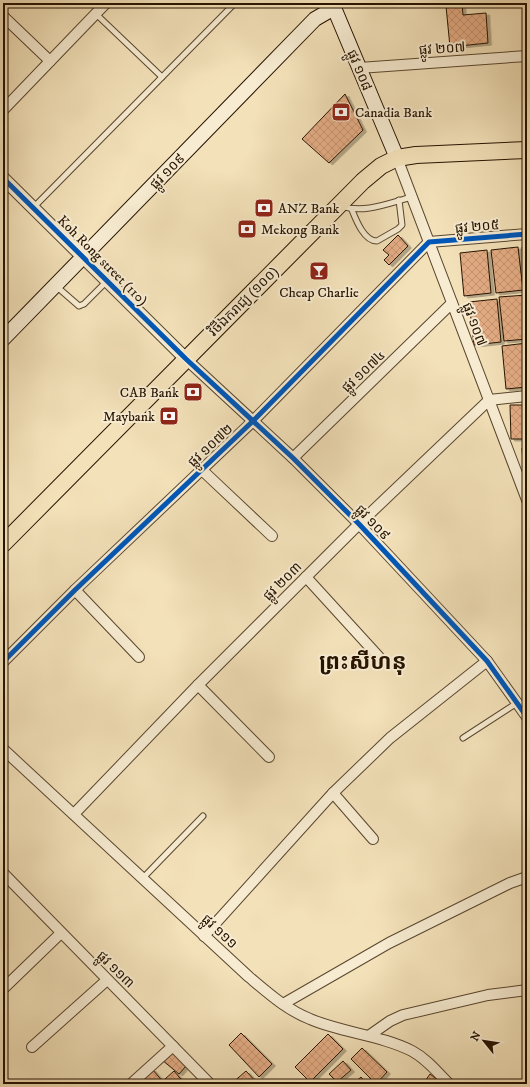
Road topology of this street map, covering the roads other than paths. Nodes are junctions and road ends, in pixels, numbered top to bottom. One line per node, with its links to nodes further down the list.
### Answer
1 (106, 3): 4 (street)
2 (235, 3): 9 (lane)
3 (333, 6): 8 (main road, ផ្លូវ ១០៨); 20 (main road, ផ្លូវ ១០៩)
4 (96, 14): 7 (street); 9 (lane)
5 (3, 16): 7 (street)
6 (527, 56): 8 (street, ផ្លូវ ២០៧)
7 (50, 61): 10 (street)
8 (359, 68): 12 (main road, ផ្លូវ ១០៨)
9 (162, 77): 16 (lane)
10 (3, 110)
11 (527, 150): 12 (main road, វិថីឯករាជ្យ (១០០))
12 (397, 158): 14 (street, ផ្លូវ ១០៧); 17 (main road, វិថីឯករាជ្យ (១០០))
13 (3, 178): 16 (street, Koh Rong street (110))
14 (412, 197): 15 (lane); 19 (street, ផ្លូវ ១០៧)
15 (399, 200): 17 (lane); 17 (lane)
16 (34, 208): 20 (street, Koh Rong street (110))
17 (345, 208): 25 (main road, វិថីឯករាជ្យ (១០០))
18 (527, 234): 19 (street, ផ្លូវ ២០៥)
19 (429, 242): 23 (street, ផ្លូវ ១០៧); 28 (street, ផ្លូវ ១០៧២)
20 (83, 257): 21 (street, Koh Rong street (110)); 22 (main road, ផ្លូវ ១០៩)
21 (107, 281): 22 (lane); 25 (street, Koh Rong street (110))
22 (55, 286): 24 (main road, ផ្លូវ ១០៩)
23 (452, 303): 27 (street, ផ្លូវ ១០៧); 29 (street, ផ្លូវ ១០៧៤)
24 (3, 339)
25 (186, 359): 28 (street, ផ្លូវ ១០៩); 34 (main road, វិថីឯករាជ្យ (១០០))
26 (527, 396): 27 (street)
27 (489, 400): 31 (street, ផ្លូវ ១០៧); 32 (street, ផ្លូវ ២០៣)
28 (253, 421): 29 (street, ផ្លូវ ១០៩); 30 (street, ផ្លូវ ១០៧២)
29 (293, 458): 32 (street, ផ្លូវ ១០៩)
30 (202, 470): 33 (street); 36 (street, ផ្លូវ ១០៧២)
31 (527, 500)
32 (359, 524): 35 (street, ផ្លូវ ២០៣); 39 (street, ផ្លូវ ១០៩)
33 (272, 536)
34 (3, 544)
35 (306, 577): 38 (street); 41 (street, ផ្លូវ ២០៣)
36 (75, 590): 37 (street); 40 (street, ផ្លូវ ១០៧២)
37 (139, 657)
38 (379, 657)
39 (487, 661): 42 (street, ផ្លូវ ១០៩); 47 (street)
40 (3, 662)
41 (198, 685): 46 (street); 48 (street, ផ្លូវ ២០៣)
42 (517, 703): 43 (street, ផ្លូវ ១០៩); 44 (lane)
43 (527, 716)
44 (463, 738)
45 (3, 749): 48 (street, ផ្លូវ ១១១)
46 (269, 757)
47 (333, 793): 50 (street); 55 (street)
48 (74, 814): 53 (street, ផ្លូវ ១១១)
49 (203, 816): 53 (lane)
50 (373, 839)
51 (3, 873): 54 (street, ផ្លូវ ១១៣)
52 (527, 877): 59 (street)
53 (142, 879): 55 (street, ផ្លូវ ១១១)
54 (61, 934): 56 (street, ផ្លូវ ១១៣); 57 (street)
55 (204, 936): 59 (street, ផ្លូវ ១១១)
56 (107, 980): 61 (street, ផ្លូវ ១១៣); 62 (street)
57 (3, 989)
58 (527, 990): 60 (street)
59 (283, 1004): 60 (street, ផ្លូវ ១១១)
60 (370, 1036): 65 (street, ផ្លូវ ១១១)
61 (173, 1046): 63 (street); 64 (street, ផ្លូវ ១១៣)
62 (32, 1047)
63 (131, 1084)
64 (210, 1084)
65 (449, 1084)

